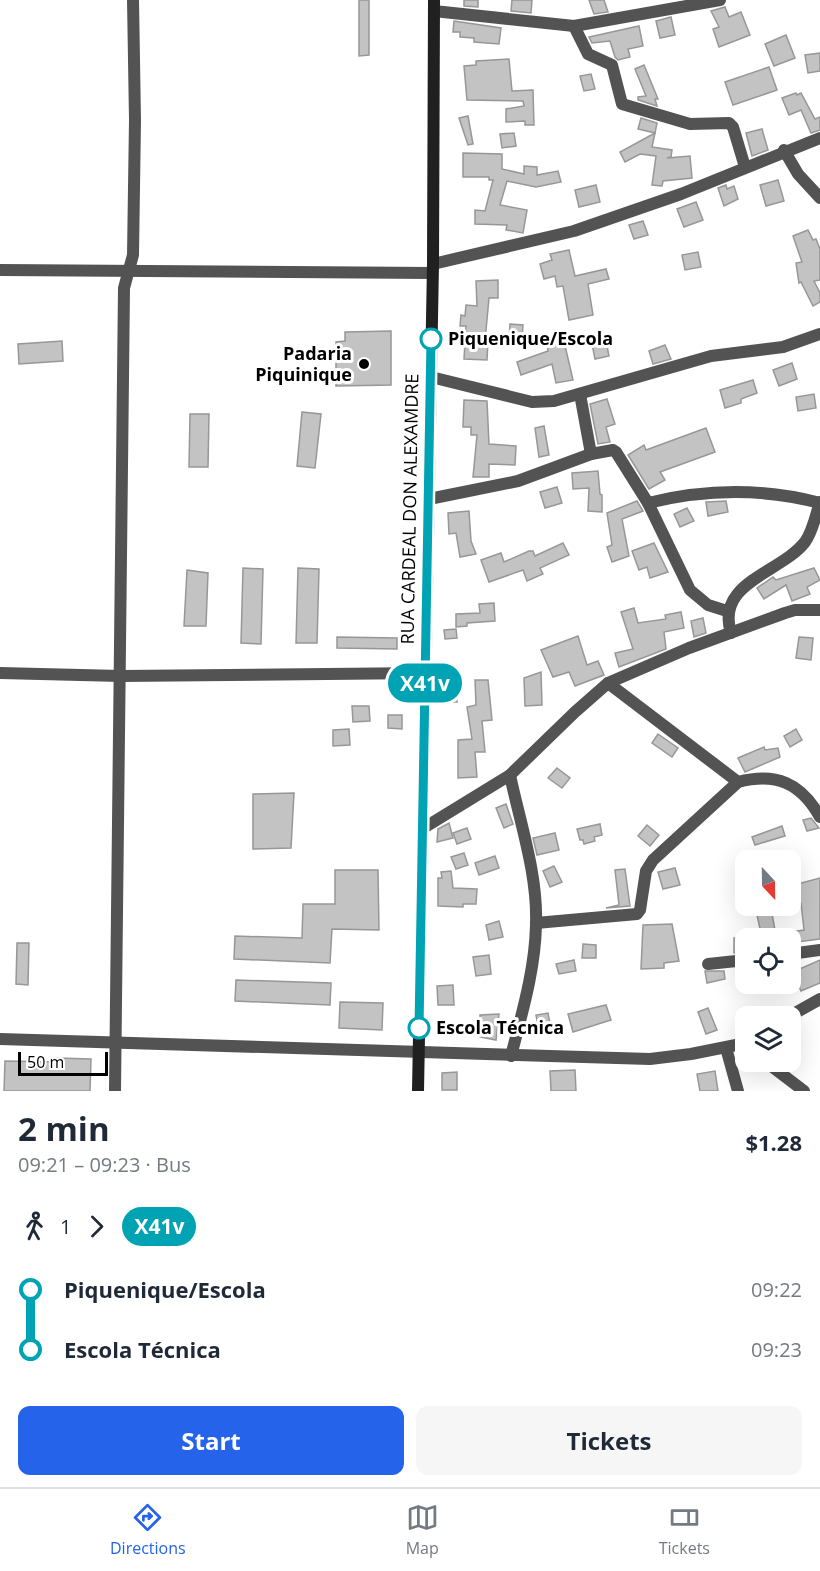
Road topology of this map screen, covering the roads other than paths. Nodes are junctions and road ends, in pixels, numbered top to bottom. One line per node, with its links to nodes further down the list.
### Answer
1 (133, 0): 11 (street)
2 (720, 0): 4 (street)
3 (434, 6): 4 (street); 9 (main road, RUA CARDEAL DON ALEXAMDRE)
4 (574, 26): 7 (street)
5 (820, 138): 6 (street)
6 (784, 150): 7 (street); 8 (street)
7 (745, 167): 9 (street)
8 (820, 198)
9 (432, 269): 11 (street); 13 (main road, RUA CARDEAL DON ALEXAMDRE)
10 (0, 270): 11 (street)
11 (127, 272): 24 (street)
12 (820, 334): 14 (street)
13 (431, 377): 14 (street); 16 (main road, RUA CARDEAL DON ALEXAMDRE)
14 (580, 394): 15 (street)
15 (591, 454): 16 (street); 17 (street)
16 (429, 499): 22 (main road, RUA CARDEAL DON ALEXAMDRE)
17 (648, 503): 18 (street); 20 (street)
18 (820, 503): 20 (street)
19 (820, 610): 21 (street)
20 (727, 611): 21 (street)
21 (731, 633): 25 (street)
22 (425, 673): 24 (street); 29 (main road, RUA CARDEAL DON ALEXAMDRE)
23 (0, 674): 24 (street)
24 (121, 676): 38 (street)
25 (608, 683): 26 (street); 27 (street)
26 (510, 775): 29 (street); 30 (street)
27 (738, 782): 28 (street); 30 (street)
28 (820, 817)
29 (422, 829): 41 (main road, RUA CARDEAL DON ALEXAMDRE)
30 (536, 923): 42 (street)
31 (820, 950): 32 (street)
32 (801, 953)
33 (735, 961): 34 (street)
34 (708, 964)
35 (820, 999): 36 (street)
36 (801, 1010)
37 (0, 1040): 38 (street)
38 (116, 1041): 41 (street); 44 (street)
39 (735, 1046): 40 (street)
40 (726, 1048): 42 (street); 46 (street)
41 (419, 1054): 42 (street); 45 (main road, RUA CARDEAL DON ALEXAMDRE)
42 (511, 1056)
43 (779, 1072): 47 (street)
44 (115, 1091)
45 (418, 1091)
46 (738, 1091)
47 (804, 1091)

